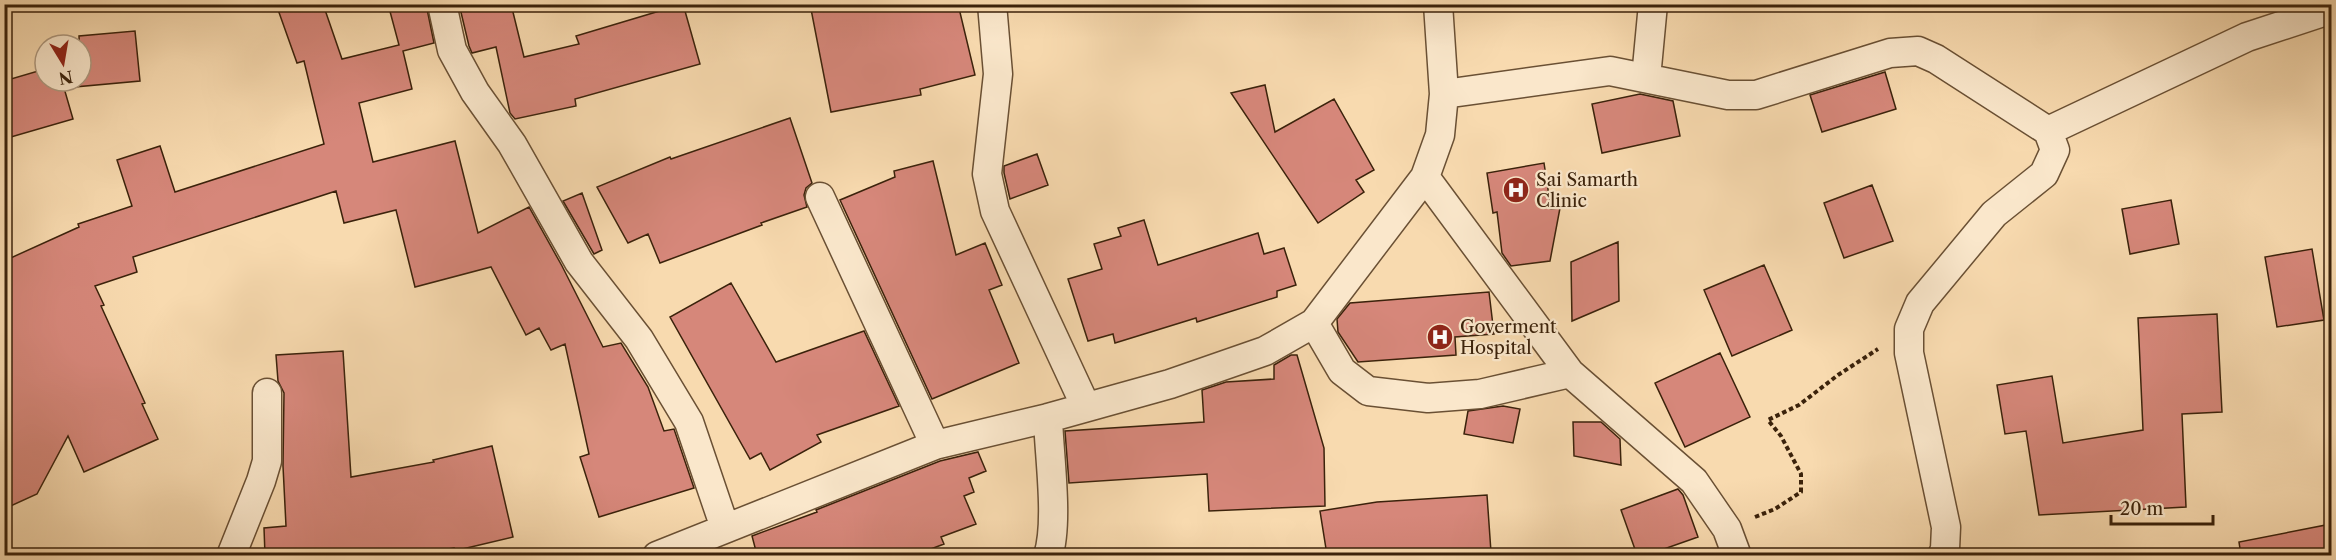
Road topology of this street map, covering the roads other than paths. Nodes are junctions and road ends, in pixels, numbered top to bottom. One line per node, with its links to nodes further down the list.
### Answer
1 (442, 4): 17 (street)
2 (992, 4): 14 (street)
3 (1438, 4): 7 (street)
4 (1653, 4): 6 (street)
5 (2331, 9): 8 (street)
6 (1646, 78): 7 (street); 8 (street)
7 (1444, 94): 9 (street)
8 (2048, 131): 22 (street)
9 (1425, 177): 11 (street); 12 (street)
10 (820, 197): 16 (street)
11 (1314, 323): 12 (street); 14 (street)
12 (1570, 373): 21 (street)
13 (267, 393): 18 (street)
14 (1086, 406): 15 (street)
15 (1048, 418): 16 (street); 20 (street)
16 (935, 445): 17 (street)
17 (725, 528): 19 (street)
18 (231, 555)
19 (657, 555)
20 (1048, 555)
21 (1737, 555)
22 (1942, 555)

